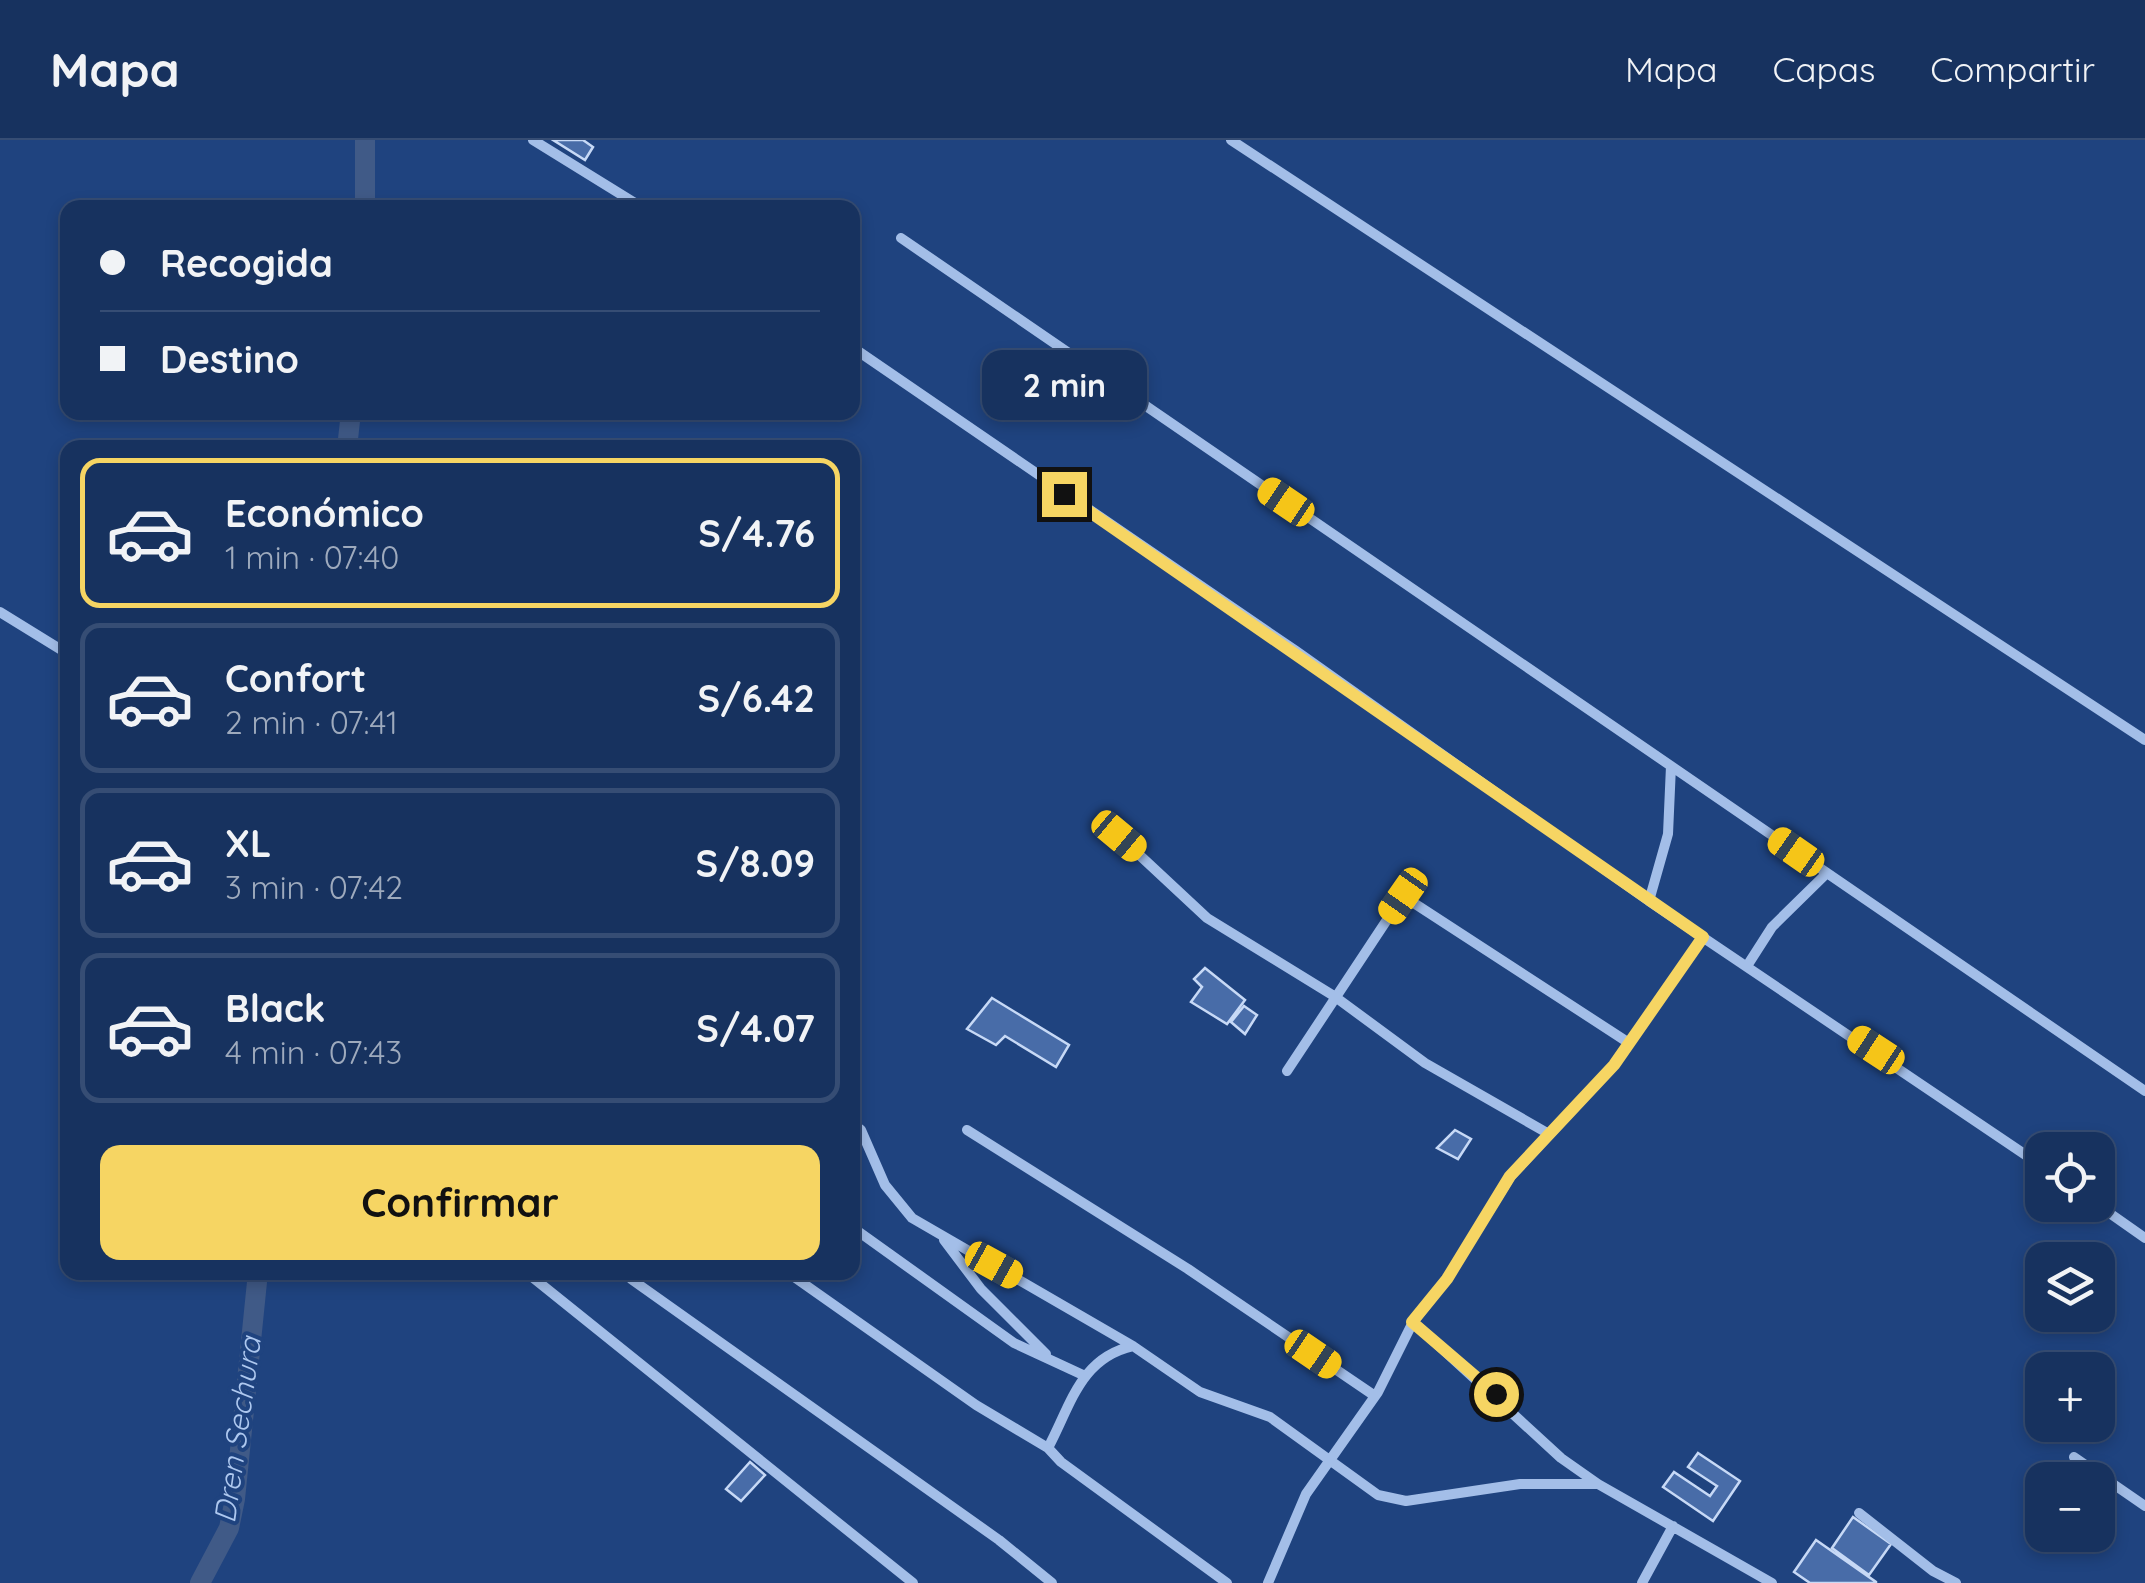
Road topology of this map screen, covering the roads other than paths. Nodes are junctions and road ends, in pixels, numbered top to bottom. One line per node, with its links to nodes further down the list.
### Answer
1 (533, 140): 3 (street)
2 (1230, 140): 8 (street)
3 (630, 200)
4 (901, 238): 9 (street)
5 (860, 352): 14 (street)
6 (0, 612): 7 (street)
7 (60, 649)
8 (2145, 740)
9 (1671, 766): 11 (street); 14 (street)
10 (1119, 836): 17 (street)
11 (1827, 873): 16 (street); 20 (street)
12 (1414, 879): 13 (street)
13 (1403, 896): 17 (street); 18 (street)
14 (1649, 901): 15 (street)
15 (1703, 937): 16 (street); 18 (street)
16 (1747, 966): 24 (street)
17 (1334, 996): 19 (street); 23 (street)
18 (1629, 1042): 23 (street)
19 (1287, 1071)
20 (2145, 1091)
21 (860, 1130): 27 (street)
22 (968, 1130): 36 (street)
23 (1549, 1134): 32 (street)
24 (2025, 1154)
25 (2115, 1216): 28 (street)
26 (860, 1232): 34 (street)
27 (940, 1235): 33 (street); 34 (street)
28 (2145, 1238)
29 (536, 1280): 44 (street)
30 (632, 1280): 45 (street)
31 (799, 1280): 37 (street)
32 (1412, 1322): 36 (street); 40 (street)
33 (1133, 1346): 35 (street); 39 (street)
34 (1054, 1361): 35 (street)
35 (1083, 1375): 37 (street)
36 (1375, 1396): 39 (street)
37 (1048, 1448): 46 (street)
38 (2074, 1457): 41 (street)
39 (1328, 1462): 40 (street); 47 (street)
40 (1598, 1484): 43 (street)
41 (2145, 1506)
42 (1859, 1514): 50 (street)
43 (1673, 1526): 48 (street); 49 (street)
44 (912, 1583)
45 (1052, 1583)
46 (1228, 1583)
47 (1268, 1583)
48 (1642, 1583)
49 (1772, 1583)
50 (1956, 1583)

